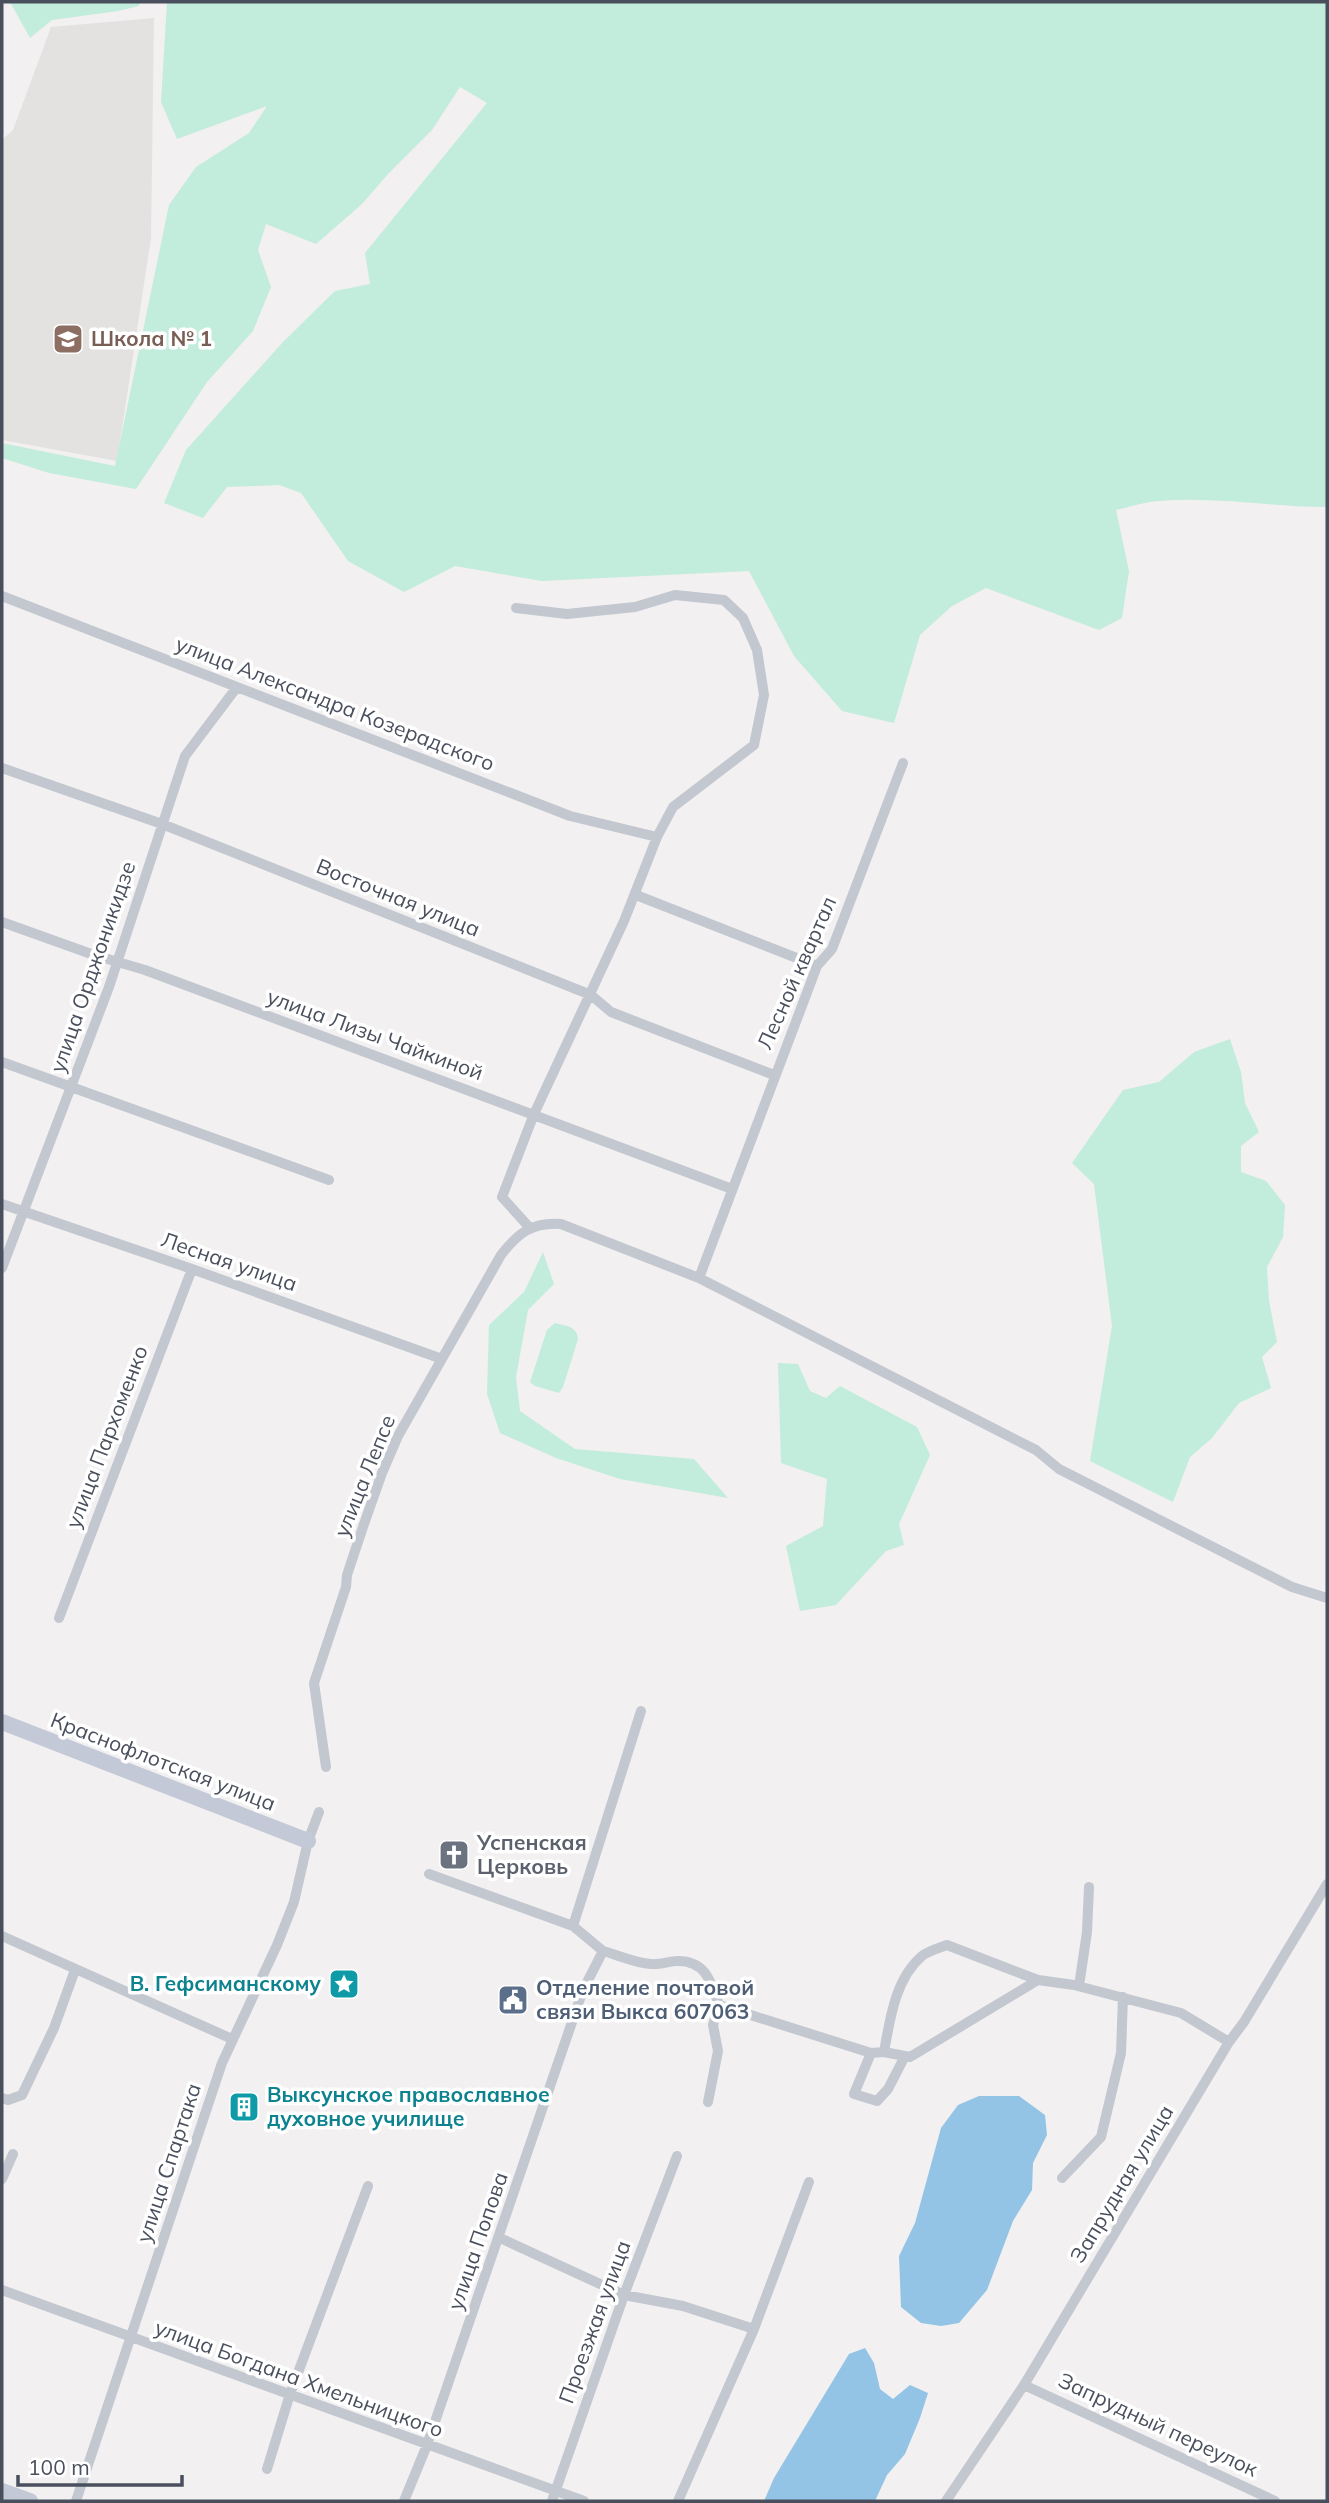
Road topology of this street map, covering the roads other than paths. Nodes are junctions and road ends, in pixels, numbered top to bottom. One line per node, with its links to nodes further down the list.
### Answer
1 (2, 596): 3 (street, улица Александра Козерадского)
2 (516, 608): 7 (street)
3 (237, 687): 6 (street, улица Орджоникидзе); 7 (street, улица Александра Козерадского)
4 (903, 763): 11 (street, Лесной квартал)
5 (2, 768): 6 (street, Восточная улица)
6 (162, 824): 10 (street, улица Орджоникидзе); 12 (street, Восточная улица)
7 (657, 837): 8 (street)
8 (636, 895): 11 (street); 12 (street)
9 (2, 922): 10 (street, улица Лизы Чайкиной)
10 (117, 963): 15 (street, улица Орджоникидзе); 16 (street, улица Лизы Чайкиной)
11 (817, 966): 14 (street, Лесной квартал)
12 (591, 995): 14 (street, Восточная улица); 16 (street)
13 (2, 1062): 15 (street)
14 (774, 1075): 18 (street, Лесной квартал)
15 (72, 1087): 17 (street); 20 (street, улица Орджоникидзе)
16 (534, 1114): 18 (street, улица Лизы Чайкиной); 21 (street)
17 (329, 1180)
18 (732, 1189): 24 (street, Лесной квартал)
19 (2, 1204): 20 (street, Лесная улица)
20 (23, 1212): 22 (street, улица Орджоникидзе); 23 (street, Лесная улица)
21 (529, 1227): 24 (street); 25 (street, улица Лепсе)
22 (2, 1268)
23 (192, 1269): 25 (street, Лесная улица); 27 (street, улица Пархоменко)
24 (699, 1278): 26 (street)
25 (442, 1359): 30 (street, улица Лепсе)
26 (1327, 1598)
27 (59, 1618)
28 (641, 1712): 36 (street)
29 (2, 1722): 32 (street, Краснофлотская улица)
30 (326, 1767)
31 (319, 1812): 32 (street)
32 (309, 1841): 44 (street, улица Спартака)
33 (429, 1874): 36 (street)
34 (1327, 1884): 45 (street, Запрудная улица)
35 (1089, 1887): 41 (street)
36 (573, 1926): 38 (street)
37 (2, 1936): 39 (street)
38 (603, 1951): 43 (street); 57 (street, улица Попова)
39 (75, 1970): 44 (street); 49 (street)
40 (1038, 1980): 41 (street); 46 (street); 48 (street)
41 (1079, 1986): 42 (street)
42 (1123, 1997): 45 (street); 53 (street)
43 (719, 2005): 47 (street); 50 (street)
44 (232, 2039): 61 (street, улица Спартака)
45 (1229, 2042): 62 (street, Запрудная улица)
46 (884, 2052): 47 (street); 48 (street)
47 (871, 2053): 48 (street)
48 (905, 2056)
49 (5, 2099)
50 (708, 2102)
51 (13, 2154): 54 (street)
52 (677, 2156): 59 (street, Проезжая улица)
53 (1062, 2178)
54 (2, 2179)
55 (809, 2182): 60 (street)
56 (368, 2186): 63 (street)
57 (500, 2238): 59 (street); 64 (street, улица Попова)
58 (2, 2290): 61 (street, улица Богдана Хмельницкого)
59 (624, 2295): 60 (street); 67 (street, Проезжая улица)
60 (754, 2329): 72 (street)
61 (131, 2339): 63 (street, улица Богдана Хмельницкого); 69 (street, улица Спартака)
62 (1024, 2385): 73 (street, Запрудная улица); 74 (street, Запрудный переулок)
63 (290, 2394): 64 (street, улица Богдана Хмельницкого); 65 (street)
64 (427, 2445): 67 (street, улица Богдана Хмельницкого); 70 (street, улица Попова)
65 (267, 2469)
66 (2, 2491): 68 (street)
67 (554, 2497): 71 (street, улица Богдана Хмельницкого)
68 (30, 2501)
69 (76, 2501)
70 (404, 2501)
71 (584, 2501)
72 (678, 2501)
73 (946, 2501)
74 (1275, 2501)

